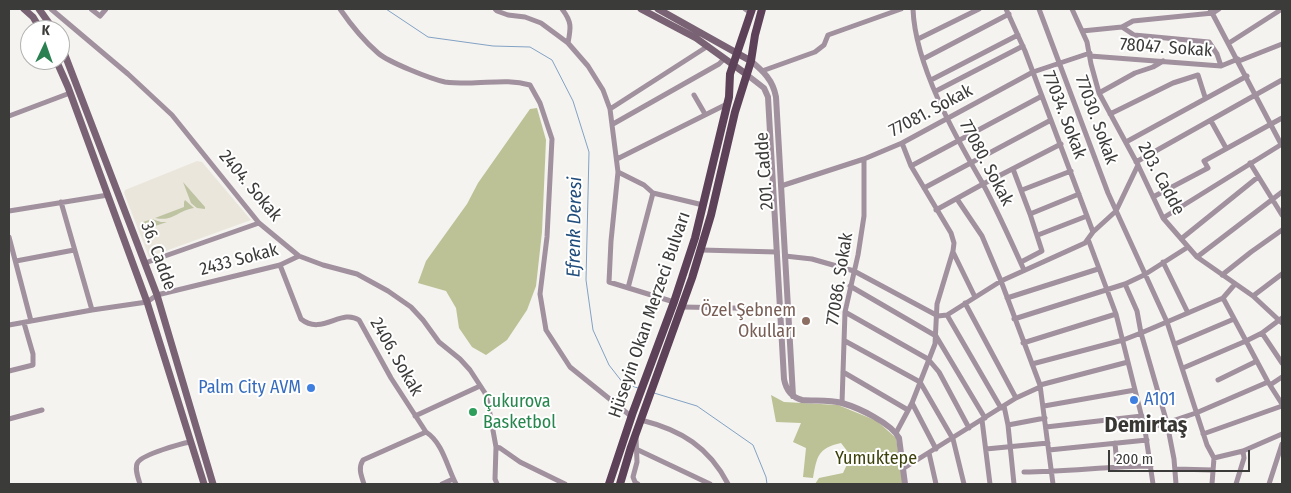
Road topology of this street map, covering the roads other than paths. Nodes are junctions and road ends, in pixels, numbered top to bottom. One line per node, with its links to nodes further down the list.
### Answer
1 (24, 9): 22 (main road)
2 (39, 9): 23 (main road)
3 (51, 9): 105 (street, 2404. Sokak)
4 (91, 9): 5 (street)
5 (106, 9)
6 (340, 9): 193 (street)
7 (562, 9): 28 (street)
8 (641, 9): 31 (main road, 201. Cadde)
9 (658, 9): 33 (main road, 201. Cadde)
10 (762, 9): 38 (main road, Hüseyin Okan Merzeci Bulvarı)
11 (901, 9): 45 (street)
12 (914, 9): 27 (street, 77080. Sokak)
13 (979, 9): 27 (street)
14 (1039, 9): 40 (street, 77030. Sokak)
15 (1072, 9): 25 (street, 203. Cadde)
16 (1219, 9): 21 (street)
17 (1282, 9): 29 (street)
18 (498, 10): 28 (street)
19 (749, 10): 33 (main road, Hüseyin Okan Merzeci Bulvarı)
20 (1008, 11): 26 (street, 77034. Sokak); 36 (street)
21 (1212, 11): 24 (street); 29 (street)
22 (35, 20)
23 (47, 20)
24 (1122, 26): 25 (street); 42 (street)
25 (1082, 31): 34 (street, 203. Cadde)
26 (1018, 35): 32 (street, 77034. Sokak); 49 (street)
27 (918, 38): 36 (street, 77080. Sokak)
28 (568, 43): 59 (street)
29 (1229, 43): 37 (street)
30 (1282, 44): 37 (street, 78047. Sokak)
31 (708, 46): 35 (main road, 201. Cadde); 59 (street)
32 (1023, 46): 46 (street, 77034. Sokak); 51 (street)
33 (737, 54): 38 (main road, 201. Cadde); 41 (main road, Hüseyin Okan Merzeci Bulvarı)
34 (1090, 55): 39 (street, 78047. Sokak); 40 (street, 77081. Sokak); 53 (street, 203. Cadde)
35 (724, 59): 41 (main road, 201. Cadde); 67 (street)
36 (923, 59): 49 (street, 77080. Sokak)
37 (1239, 60): 42 (street, 78047. Sokak); 48 (street)
38 (751, 61): 45 (street, 201. Cadde); 47 (main road, Hüseyin Okan Merzeci Bulvarı)
39 (1163, 61): 42 (street, 78047. Sokak); 53 (street)
40 (1059, 62): 46 (street, 77081. Sokak); 100 (street, 77030. Sokak)
41 (733, 65): 47 (main road, 201. Cadde); 58 (main road, Hüseyin Okan Merzeci Bulvarı)
42 (1221, 66)
43 (70, 68): 123 (main road, 36. Cadde)
44 (60, 70): 52 (main road)
45 (762, 71): 86 (street, 201. Cadde)
46 (1033, 72): 56 (street, 77034. Sokak); 63 (street, 77081. Sokak)
47 (746, 74): 114 (main road, Hüseyin Okan Merzeci Bulvarı); 116 (street, 201. Cadde)
48 (1247, 76): 55 (street); 57 (street)
49 (932, 80): 51 (street, 77080. Sokak)
50 (1282, 80): 55 (street)
51 (936, 91): 63 (street, 77080. Sokak)
52 (70, 93): 62 (street); 92 (main road)
53 (1099, 93): 61 (street, 203. Cadde)
54 (694, 95): 60 (street)
55 (1256, 95): 66 (street); 68 (street)
56 (1042, 96): 65 (street, 77034. Sokak); 69 (street)
57 (1205, 97): 61 (street); 71 (street)
58 (727, 104): 60 (street); 97 (main road, Hüseyin Okan Merzeci Bulvarı)
59 (610, 110): 67 (street)
60 (705, 114): 75 (street)
61 (1110, 114): 71 (street, 203. Cadde)
62 (9, 116)
63 (946, 118): 69 (street, 77080. Sokak); 70 (street, 77081. Sokak)
64 (1282, 118): 68 (street)
65 (1051, 120): 72 (street, 77034. Sokak); 77 (street)
66 (1211, 121): 74 (street); 78 (street)
67 (613, 124): 75 (street)
68 (1271, 124): 73 (street); 74 (street)
69 (958, 140): 77 (street, 77080. Sokak); 80 (street)
70 (902, 142): 76 (street, 77081. Sokak); 80 (street)
71 (1126, 142): 78 (street, 203. Cadde)
72 (1061, 144): 81 (street); 82 (street, 77034. Sokak)
73 (1282, 144): 79 (street)
74 (1226, 148): 93 (street)
75 (617, 159): 83 (street)
76 (864, 159): 86 (street, 77081. Sokak); 127 (street, 77086. Sokak)
77 (969, 162): 85 (street, 77080. Sokak); 87 (street)
78 (1137, 163): 93 (street, 203. Cadde); 100 (street)
79 (1250, 163): 84 (street); 104 (street)
80 (911, 166): 87 (street)
81 (1013, 169): 85 (street); 88 (street)
82 (1071, 171): 88 (street); 91 (street, 77034. Sokak)
83 (618, 172): 90 (street); 135 (street)
84 (1258, 177): 95 (street); 110 (street)
85 (982, 184): 94 (street); 121 (street, 77080. Sokak)
86 (781, 186): 118 (street, 201. Cadde)
87 (924, 188): 98 (street)
88 (1022, 190): 101 (street)
89 (1282, 192): 95 (street)
90 (653, 193): 97 (street); 135 (street)
91 (1080, 194): 101 (street); 103 (street, 77034. Sokak)
92 (108, 195): 96 (street); 142 (main road)
93 (1153, 197): 104 (street, 203. Cadde)
94 (957, 199): 98 (street); 131 (street)
95 (1272, 199): 102 (street); 119 (street)
96 (61, 202): 99 (street); 113 (street)
97 (703, 205): 143 (main road, Hüseyin Okan Merzeci Bulvarı)
98 (936, 210): 115 (street)
99 (9, 211)
100 (1116, 212): 107 (street); 129 (street, 77030. Sokak)
101 (1030, 214): 108 (street)
102 (1282, 215)
103 (1088, 216): 107 (street, 77034. Sokak); 108 (street)
104 (1163, 218): 110 (street, 203. Cadde)
105 (259, 223): 117 (street, 2404. Sokak); 123 (street)
106 (1282, 230): 130 (street)
107 (1093, 232): 111 (street)
108 (1038, 236): 121 (street)
109 (9, 237): 120 (street)
110 (1181, 239): 112 (street, 203. Cadde)
111 (1088, 240): 125 (street); 126 (street)
112 (1188, 247): 119 (street, 203. Cadde); 122 (street)
113 (74, 250): 120 (street); 147 (street)
114 (701, 250): 116 (street); 145 (main road, Hüseyin Okan Merzeci Bulvarı)
115 (953, 251): 139 (street); 152 (street)
116 (777, 252): 146 (street, 201. Cadde)
117 (299, 256): 124 (street, 2433 Sokak); 180 (street, 2404. Sokak)
118 (785, 256): 127 (street); 183 (street, 201. Cadde)
119 (1197, 258): 130 (street, 203. Cadde)
120 (16, 261): 156 (street)
121 (1021, 262): 126 (street, 77080. Sokak)
122 (1164, 262): 129 (street); 149 (street)
123 (145, 263): 137 (main road, 36. Cadde)
124 (280, 265): 137 (street, 2433 Sokak); 194 (street, 2406. Sokak)
125 (1098, 268): 136 (street); 140 (street)
126 (1024, 270): 131 (street)
127 (854, 271): 134 (street, 77086. Sokak); 152 (street)
128 (1282, 274): 138 (street)
129 (1144, 275): 132 (street); 157 (street, 77030. Sokak)
130 (1222, 275): 133 (street, 203. Cadde)
131 (1001, 281): 139 (street); 140 (street)
132 (1125, 284): 136 (street); 160 (street)
133 (1235, 284): 138 (street, 203. Cadde); 141 (street)
134 (850, 286): 148 (street, 77086. Sokak); 162 (street)
135 (628, 288): 143 (street)
136 (1108, 291): 150 (street); 153 (street)
137 (157, 295): 142 (street); 235 (main road, 36. Cadde)
138 (1253, 296): 155 (street, 203. Cadde)
139 (975, 297): 144 (street)
140 (1007, 298): 153 (street)
141 (1223, 298): 149 (street); 154 (street)
142 (147, 302): 147 (street); 212 (main road)
143 (674, 302): 193 (main road, Hüseyin Okan Merzeci Bulvarı)
144 (965, 303): 151 (street); 184 (street)
145 (683, 307): 146 (street); 196 (main road, Hüseyin Okan Merzeci Bulvarı)
146 (780, 309): 183 (street, 201. Cadde)
147 (92, 310): 156 (street)
148 (845, 312): 164 (street, 77086. Sokak); 168 (street)
149 (1188, 313): 157 (street)
150 (1116, 314): 163 (street); 166 (street)
151 (946, 315): 152 (street); 189 (street)
152 (938, 316): 162 (street)
153 (1014, 319): 166 (street)
154 (1234, 319): 165 (street); 167 (street)
155 (1281, 320): 161 (street)
156 (31, 321): 158 (street)
157 (1167, 322): 160 (street); 167 (street, 77030. Sokak)
158 (24, 323): 159 (street); 174 (street)
159 (9, 325)
160 (1141, 333): 163 (street); 200 (street)
161 (1262, 333): 165 (street); 171 (street)
162 (936, 336): 168 (street); 199 (street)
163 (1123, 340): 169 (street); 172 (street)
164 (845, 341): 175 (street, 77086. Sokak); 178 (street)
165 (1246, 341): 170 (street); 173 (street)
166 (1023, 343): 172 (street)
167 (1174, 344): 173 (street, 77030. Sokak)
168 (928, 359): 178 (street); 203 (street)
169 (1128, 362): 181 (street); 182 (street)
170 (1257, 362): 177 (street); 179 (street)
171 (1282, 362)
172 (1032, 364): 181 (street)
173 (1183, 368): 192 (street, 77030. Sokak)
174 (9, 371)
175 (843, 372): 185 (street, 77086. Sokak); 191 (street)
176 (1282, 377): 179 (street)
177 (1218, 380)
178 (920, 382): 186 (street); 210 (street)
179 (1269, 384): 187 (street); 192 (street)
180 (480, 386): 194 (street); 216 (street, 2404. Sokak)
181 (1040, 386): 184 (street); 188 (street)
182 (1135, 390): 188 (street); 195 (street)
183 (793, 396): 185 (street)
184 (1016, 398): 189 (street)
185 (842, 403): 206 (street)
186 (912, 403): 191 (street); 219 (street)
187 (1282, 405): 208 (street)
188 (1044, 406): 197 (street)
189 (1002, 407): 199 (street); 201 (street)
190 (42, 410): 198 (street)
191 (908, 410): 206 (street)
192 (1196, 413): 200 (street); 208 (street, 77030. Sokak)
193 (632, 415): 240 (main road, Hüseyin Okan Merzeci Bulvarı)
194 (415, 416): 205 (street, 2406. Sokak)
195 (1142, 416): 202 (street); 204 (street)
196 (642, 417): 207 (main road, Hüseyin Okan Merzeci Bulvarı); 244 (street)
197 (1045, 418): 201 (street); 202 (street)
198 (9, 419)
199 (984, 419): 203 (street); 220 (street)
200 (1167, 423): 204 (street); 228 (street)
201 (1008, 425): 217 (street)
202 (1046, 427): 213 (street)
203 (969, 428): 210 (street)
204 (1146, 430): 211 (street)
205 (426, 432): 232 (street, 2406. Sokak); 236 (street)
206 (896, 433): 227 (street)
207 (636, 434): 218 (street); 241 (main road, Hüseyin Okan Merzeci Bulvarı)
208 (1204, 434): 224 (street, 77030. Sokak)
209 (1282, 434): 222 (street)
210 (953, 439): 219 (street); 247 (street)
211 (1147, 440): 214 (street); 226 (street)
212 (190, 442): 233 (street); 234 (main road)
213 (1048, 443): 217 (street); 221 (street)
214 (1115, 443): 221 (street); 225 (street)
215 (1282, 444): 255 (street)
216 (496, 447): 238 (street, 2404. Sokak); 239 (street)
217 (1010, 447): 220 (street); 249 (street)
218 (636, 449): 242 (street); 243 (street)
219 (936, 449): 223 (street)
220 (986, 449): 248 (street)
221 (1049, 450): 231 (street)
222 (1243, 452): 224 (street); 254 (street)
223 (929, 453): 227 (street); 246 (street)
224 (1214, 458): 229 (street)
225 (1117, 466): 226 (street); 231 (street)
226 (1151, 466): 251 (street)
227 (904, 468): 245 (street)
228 (1175, 469): 229 (street); 252 (street)
229 (1213, 470): 253 (street)
230 (1024, 472): 231 (street)
231 (1051, 472): 250 (street)
232 (455, 482): 237 (street)
233 (140, 484)
234 (204, 484)
235 (213, 484)
236 (364, 484)
237 (442, 484)
238 (497, 484)
239 (565, 484)
240 (609, 484)
241 (620, 484)
242 (638, 484)
243 (710, 484)
244 (728, 484)
245 (905, 484)
246 (936, 484)
247 (964, 484)
248 (990, 484)
249 (1014, 484)
250 (1053, 484)
251 (1153, 484)
252 (1176, 484)
253 (1212, 484)
254 (1236, 484)
255 (1269, 484)

